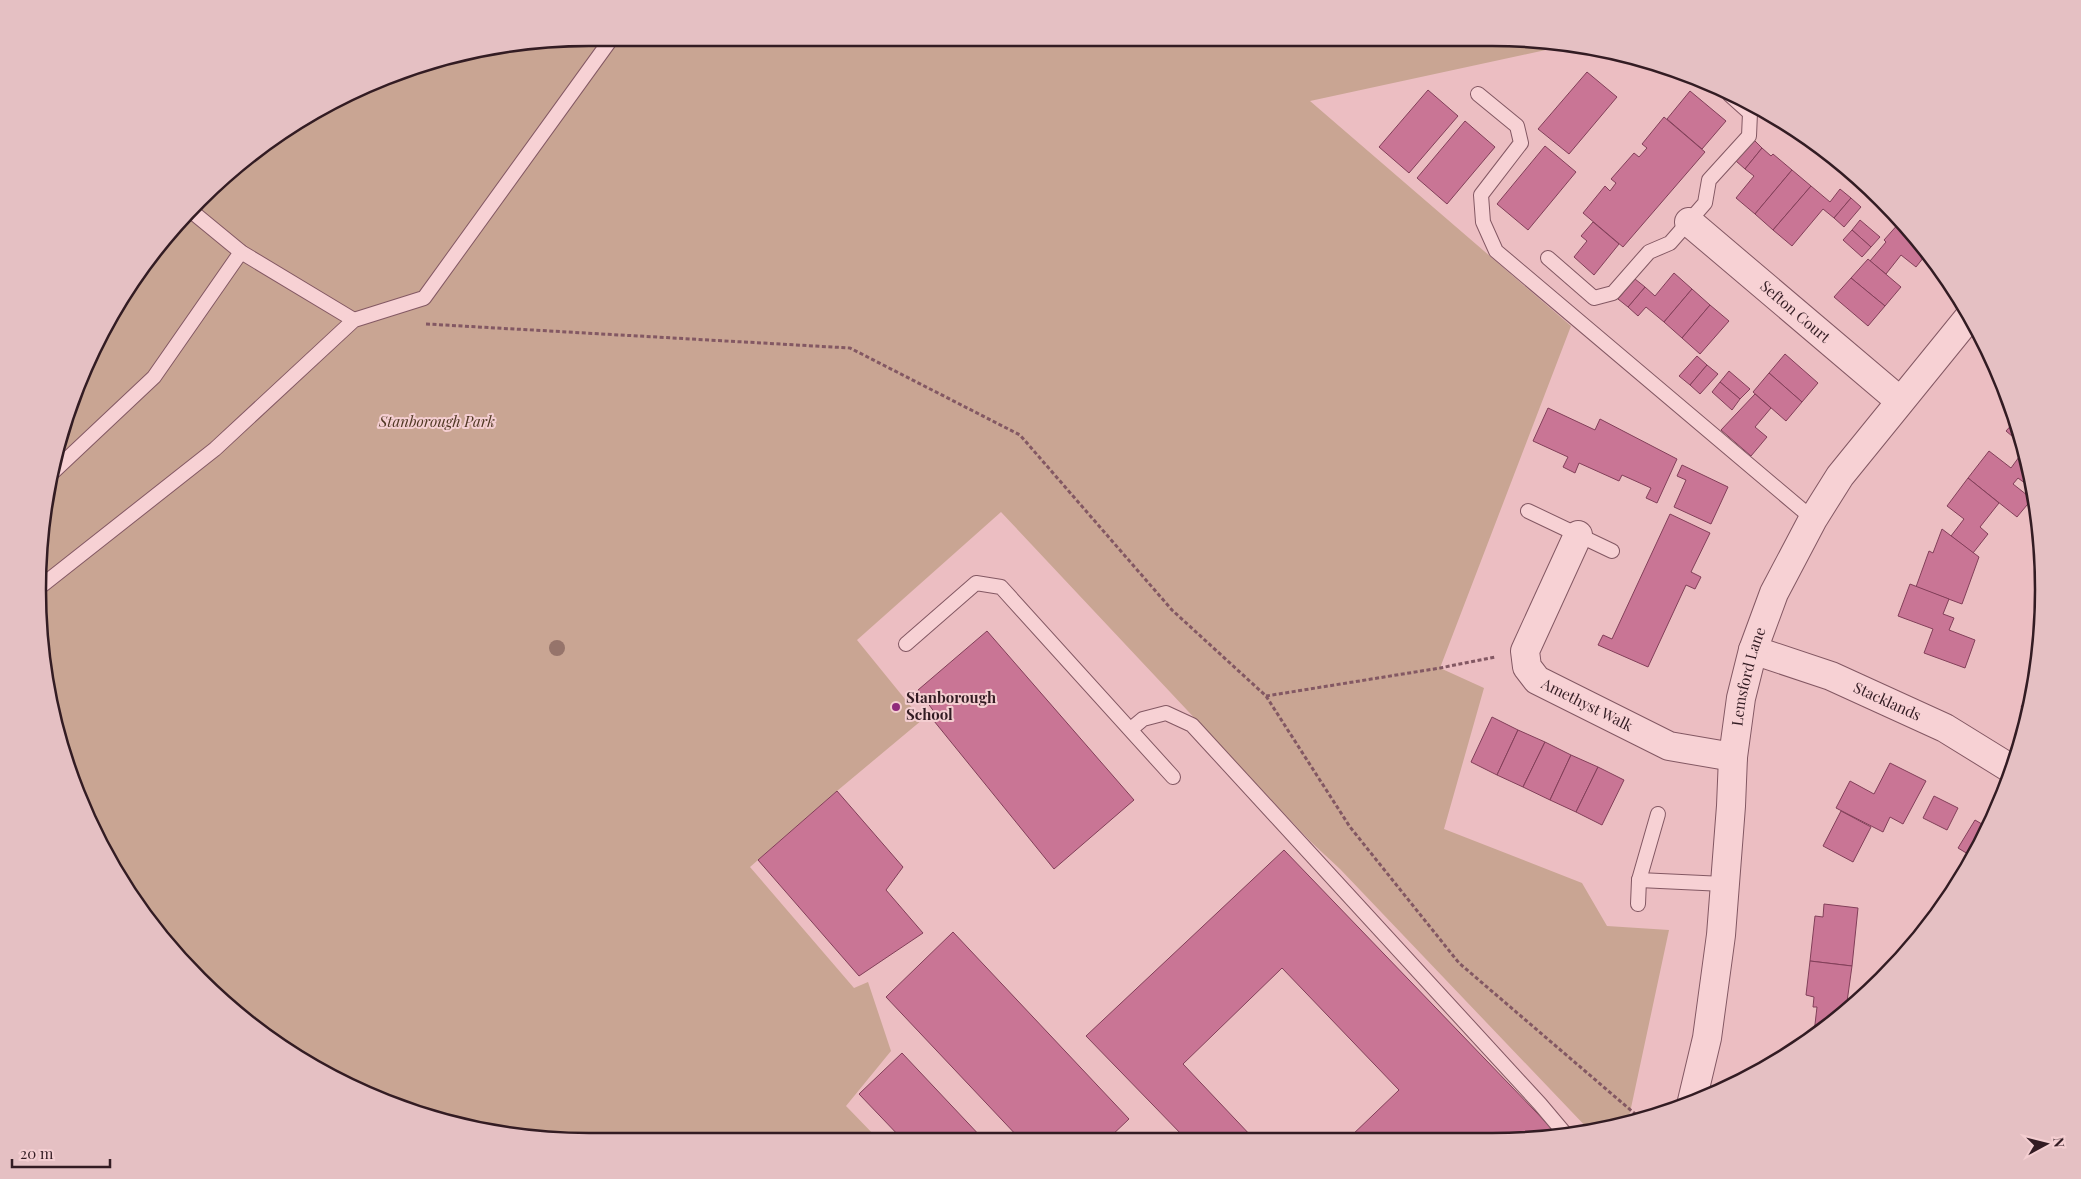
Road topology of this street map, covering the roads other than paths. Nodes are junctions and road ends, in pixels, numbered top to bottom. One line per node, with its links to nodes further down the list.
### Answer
1 (605, 46): 8 (lane)
2 (1478, 94): 13 (lane)
3 (1750, 112): 5 (lane)
4 (196, 215): 6 (lane)
5 (1689, 222): 7 (lane); 10 (street, Sefton Court)
6 (241, 252): 8 (lane); 11 (lane)
7 (1548, 258)
8 (354, 320): 16 (lane)
9 (1964, 323): 10 (street, Lemsford Lane)
10 (1900, 401): 13 (street, Lemsford Lane)
11 (62, 464)
12 (1528, 511): 14 (lane)
13 (1813, 519): 18 (street, Lemsford Lane)
14 (1578, 535): 15 (lane); 20 (street, Amethyst Walk)
15 (1612, 551)
16 (46, 582)
17 (906, 644): 19 (lane)
18 (1753, 650): 20 (street, Lemsford Lane); 21 (street, Stacklands)
19 (1131, 729): 22 (lane); 28 (lane)
20 (1733, 757): 25 (street, Lemsford Lane)
21 (2005, 765)
22 (1173, 777)
23 (1658, 814): 24 (lane)
24 (1639, 880): 25 (lane); 26 (lane)
25 (1724, 884): 27 (street, Lemsford Lane)
26 (1638, 904)
27 (1694, 1093)
28 (1560, 1128)

